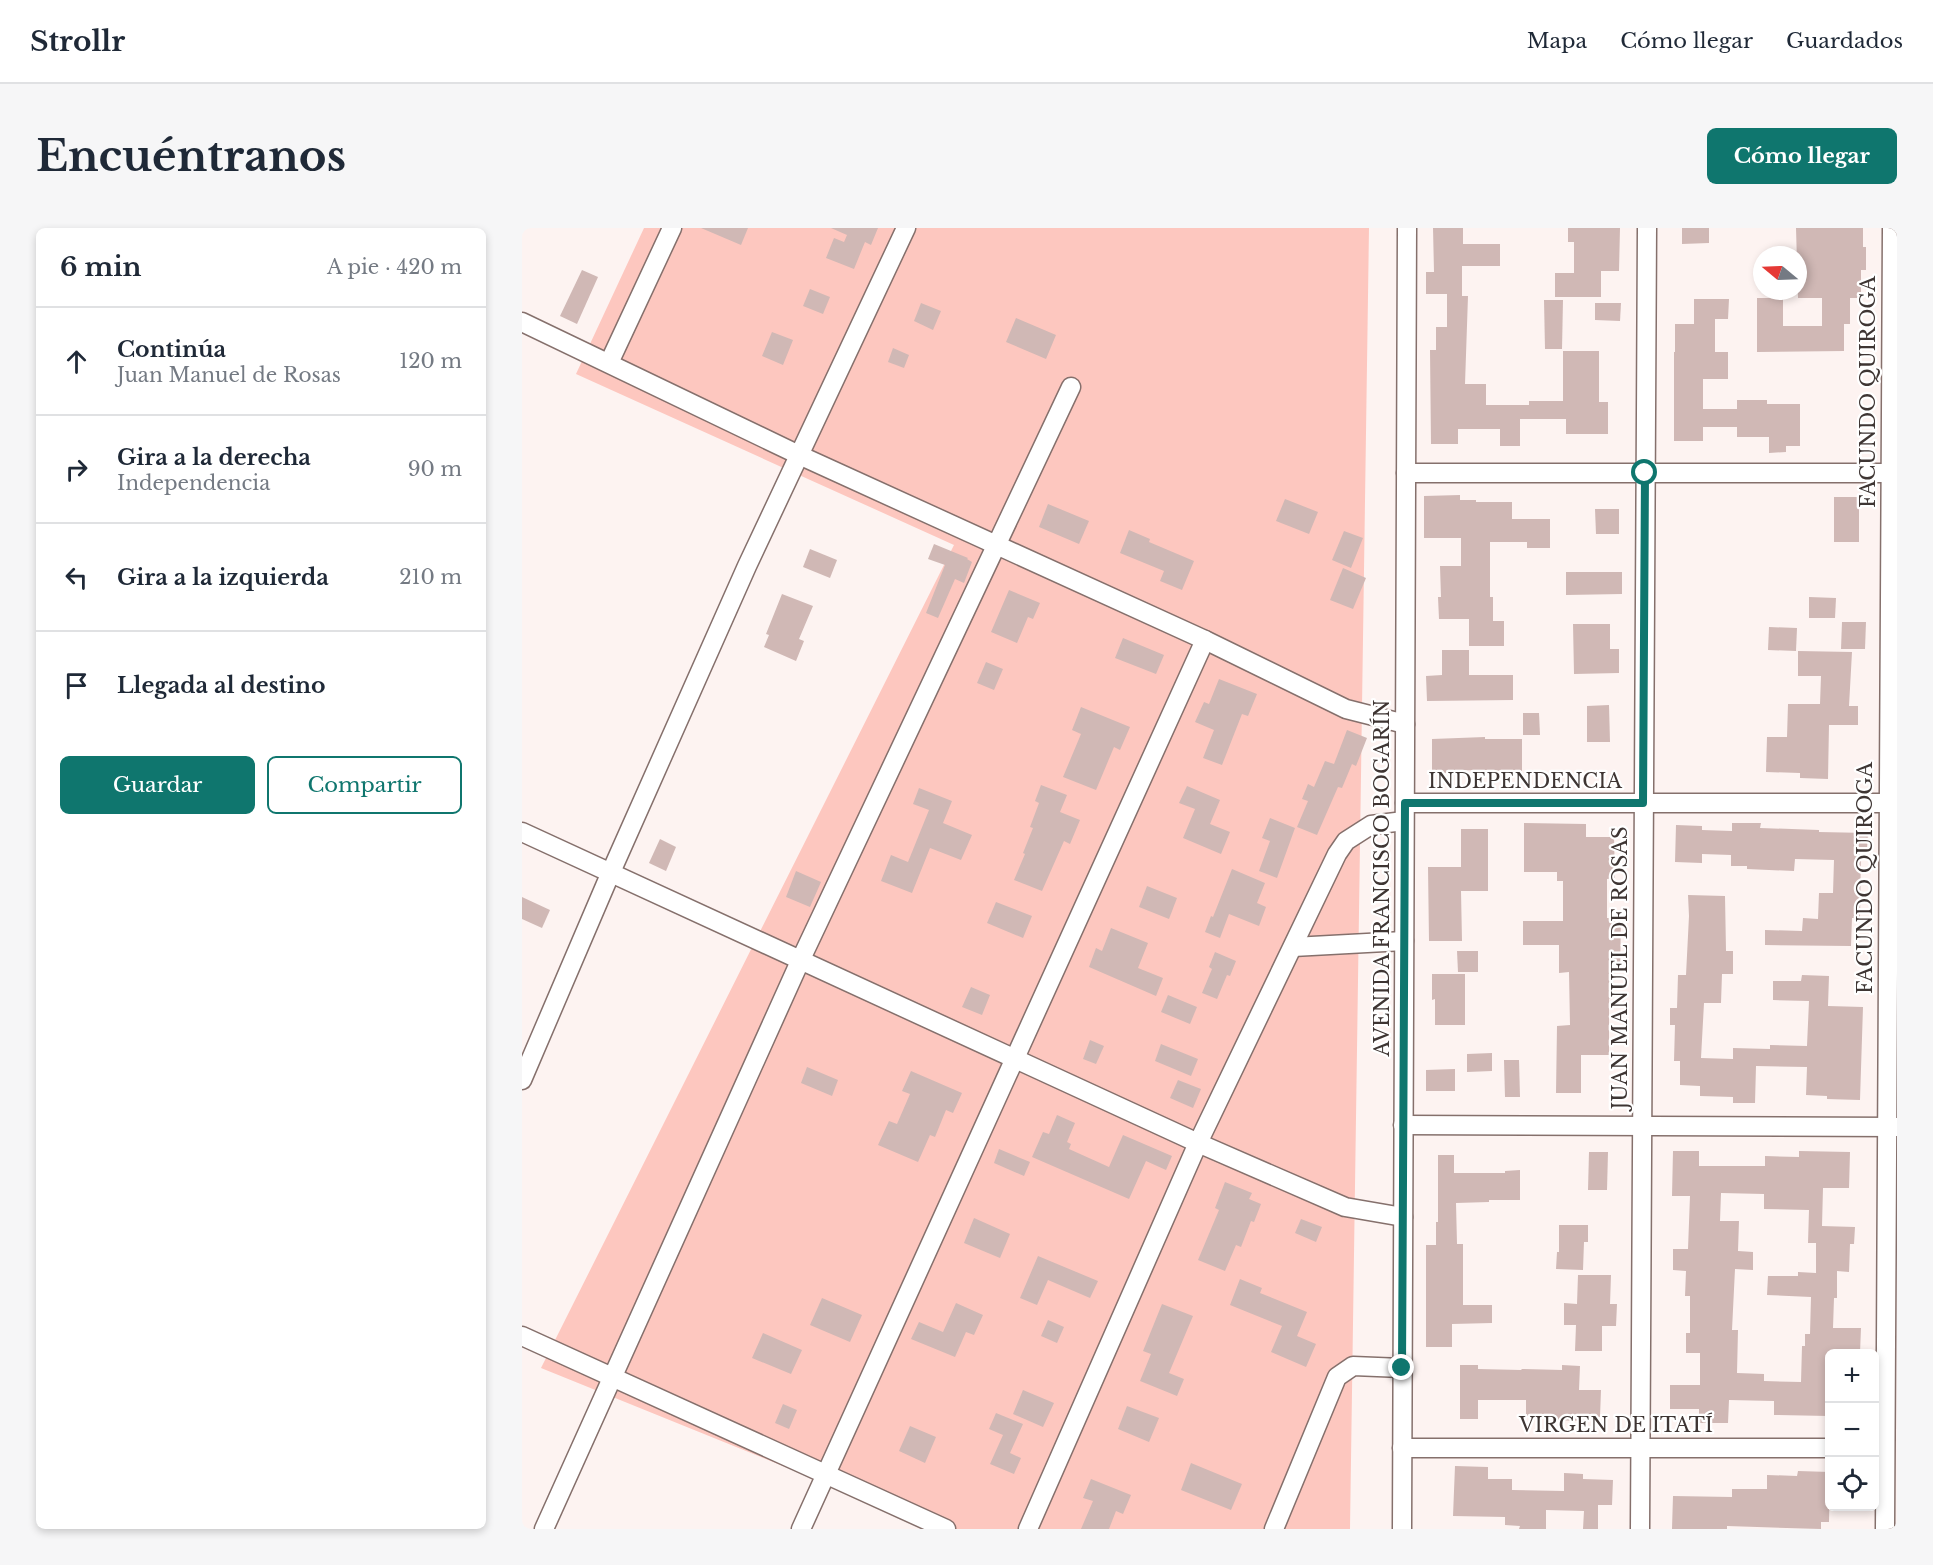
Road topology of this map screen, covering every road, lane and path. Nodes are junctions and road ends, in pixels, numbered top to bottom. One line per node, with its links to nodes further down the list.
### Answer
1 (672, 228): 7 (street)
2 (906, 228): 9 (street)
3 (1407, 228): 10 (street, AVENIDA FRANCISCO BOGARÍN)
4 (1647, 228): 11 (street, JUAN MANUEL DE ROSAS)
5 (1892, 228): 12 (street, FACUNDO QUIROGA)
6 (522, 322): 7 (street)
7 (609, 363): 9 (street)
8 (1071, 387): 13 (street)
9 (799, 455): 13 (street); 20 (street)
10 (1406, 472): 11 (street); 15 (street, AVENIDA FRANCISCO BOGARÍN)
11 (1645, 473): 12 (street); 16 (street, JUAN MANUEL DE ROSAS)
12 (1893, 473): 17 (street, FACUNDO QUIROGA)
13 (996, 544): 14 (street); 23 (street)
14 (1205, 640): 15 (street); 24 (street)
15 (1405, 724): 18 (street, AVENIDA FRANCISCO BOGARÍN)
16 (1643, 803): 17 (street, INDEPENDENCIA); 18 (street, INDEPENDENCIA); 27 (street, JUAN MANUEL DE ROSAS)
17 (1892, 803): 28 (street, FACUNDO QUIROGA)
18 (1405, 812): 21 (street, AVENIDA FRANCISCO BOGARÍN); 22 (street, INDEPENDENCIA)
19 (522, 832): 20 (street)
20 (611, 872): 23 (street); 25 (street)
21 (1404, 941): 22 (street); 26 (street, AVENIDA FRANCISCO BOGARÍN)
22 (1293, 947): 29 (street, INDEPENDENCIA)
23 (801, 959): 24 (street); 33 (street)
24 (1016, 1058): 29 (street); 38 (street)
25 (522, 1080)
26 (1403, 1125): 27 (street); 30 (street, AVENIDA FRANCISCO BOGARÍN)
27 (1642, 1126): 28 (street); 35 (street, JUAN MANUEL DE ROSAS)
28 (1892, 1127): 37 (street, FACUNDO QUIROGA)
29 (1198, 1143): 30 (street); 42 (street, INDEPENDENCIA)
30 (1403, 1217): 32 (street, AVENIDA FRANCISCO BOGARÍN)
31 (522, 1336): 33 (street)
32 (1402, 1368): 34 (street, AVENIDA FRANCISCO BOGARÍN); 43 (street)
33 (612, 1377): 38 (street); 39 (street)
34 (1402, 1448): 35 (street, VIRGEN DE ITATÍ); 44 (street, AVENIDA FRANCISCO BOGARÍN)
35 (1640, 1448): 36 (street, VIRGEN DE ITATÍ); 45 (street, JUAN MANUEL DE ROSAS)
36 (1825, 1448)
37 (1886, 1448): 46 (street, FACUNDO QUIROGA)
38 (826, 1475): 40 (street); 41 (street)
39 (544, 1529)
40 (801, 1529)
41 (946, 1529)
42 (1028, 1529)
43 (1274, 1529)
44 (1402, 1529)
45 (1640, 1529)
46 (1885, 1529)

